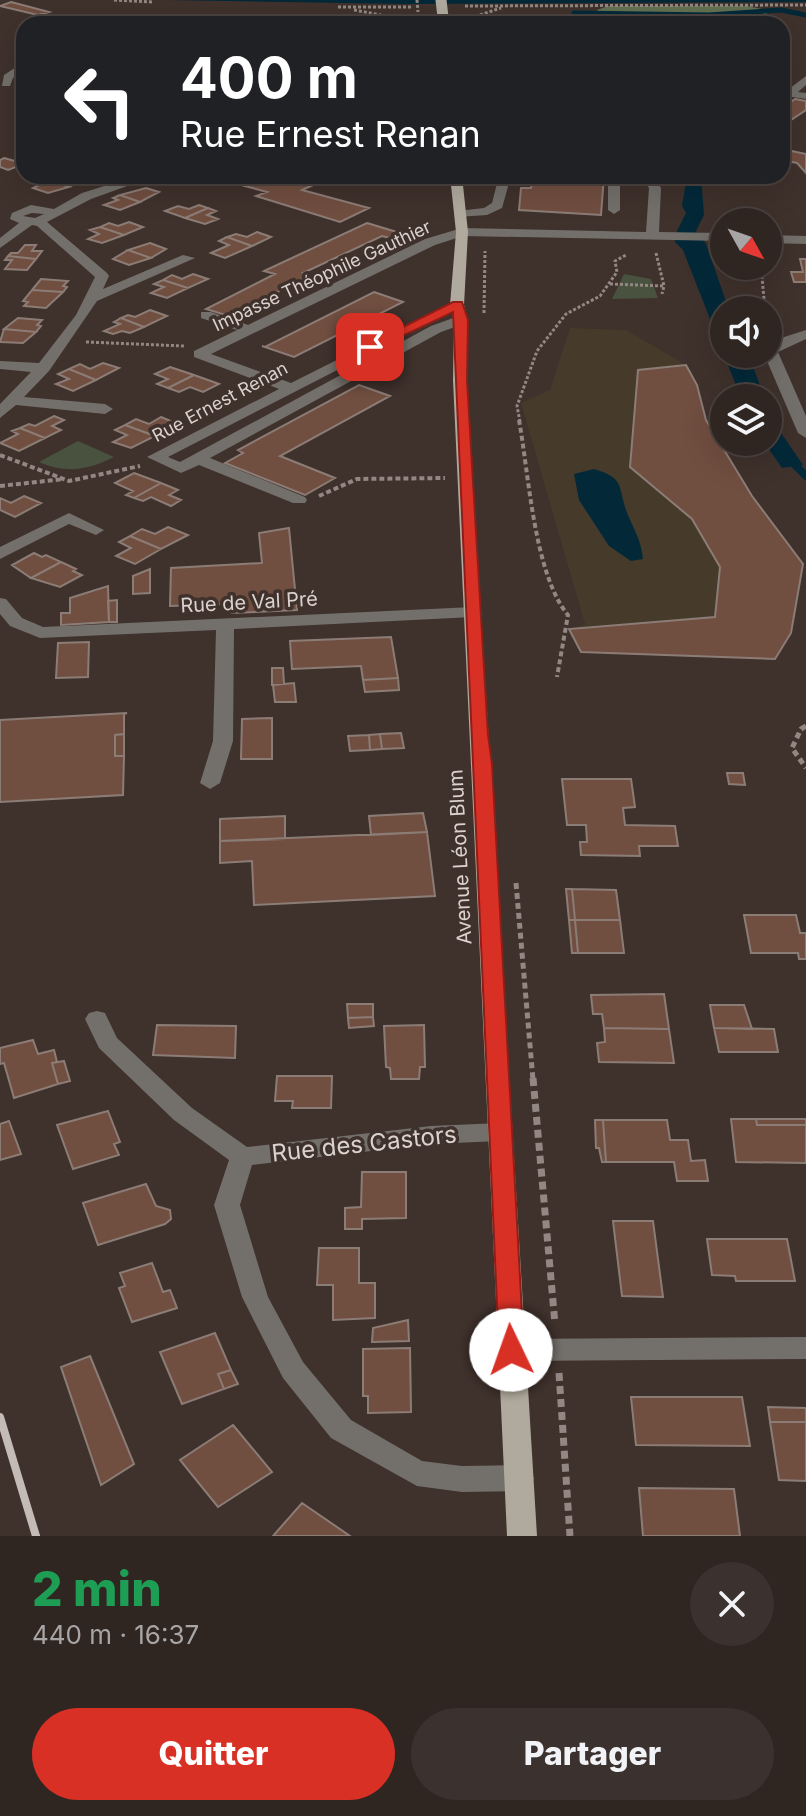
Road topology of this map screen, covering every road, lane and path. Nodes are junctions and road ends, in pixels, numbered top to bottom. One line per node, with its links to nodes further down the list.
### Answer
1 (806, 5): 3 (path)
2 (465, 6): 3 (path)
3 (505, 6): 6 (path)
4 (339, 10): 5 (path)
5 (391, 16)
6 (474, 16)
7 (806, 79): 8 (street)
8 (790, 93)
9 (114, 184): 14 (street)
10 (457, 184): 17 (main road, Avenue Léon Blum)
11 (503, 184): 17 (street)
12 (614, 184): 15 (street)
13 (652, 184): 22 (street)
14 (100, 190): 18 (street); 18 (street)
15 (614, 210)
16 (0, 212): 18 (street)
17 (461, 214): 19 (main road, Avenue Léon Blum)
18 (34, 217): 25 (street); 27 (street)
19 (462, 232): 20 (street, Impasse Théophile Gauthier); 33 (main road, Avenue Léon Blum); 36 (street, Impasse Théophile Gauthier)
20 (487, 232): 22 (street, Impasse Théophile Gauthier); 35 (path)
21 (710, 237): 22 (street, Impasse Théophile Gauthier)
22 (652, 239): 29 (path); 30 (path)
23 (782, 239): 24 (street)
24 (806, 240)
25 (0, 244)
26 (188, 258): 28 (street)
27 (102, 276): 28 (street); 32 (street)
28 (142, 277): 32 (street)
29 (609, 284): 30 (path); 59 (path)
30 (664, 286): 31 (path)
31 (662, 294)
32 (94, 298): 38 (street)
33 (459, 312): 42 (street, Rue Ernest Renan); 48 (street, Rue Ernest Renan); 50 (main road, Avenue Léon Blum)
34 (206, 315): 36 (street)
35 (484, 317)
36 (250, 330): 39 (street, Impasse Théophile Gauthier)
37 (806, 334): 46 (street)
38 (65, 341): 39 (path); 41 (street)
39 (206, 351): 42 (street)
40 (0, 365): 41 (street)
41 (44, 368): 43 (street)
42 (289, 387): 49 (street, Rue Ernest Renan)
43 (12, 400): 44 (street); 45 (street)
44 (105, 409)
45 (0, 413)
46 (806, 433)
47 (0, 455): 51 (path)
48 (198, 459): 49 (street, Rue Ernest Renan); 53 (street)
49 (164, 461): 51 (path)
50 (466, 478): 53 (path); 57 (main road, Avenue Léon Blum)
51 (64, 479): 52 (path)
52 (0, 486)
53 (299, 500)
54 (96, 530): 55 (street)
55 (0, 554)
56 (0, 603): 58 (street, Rue de Val Pré)
57 (473, 612): 58 (street, Rue de Val Pré); 65 (main road, Avenue Léon Blum)
58 (225, 625): 62 (street)
59 (557, 677)
60 (806, 726): 61 (path)
61 (806, 768)
62 (210, 783)
63 (515, 879): 67 (path)
64 (97, 1019): 66 (street)
65 (500, 1132): 66 (street, Rue des Castors); 69 (main road, Avenue Léon Blum)
66 (243, 1157): 71 (street, Rue des Castors)
67 (556, 1335)
68 (806, 1348): 69 (street)
69 (511, 1350): 71 (main road, Avenue Léon Blum)
70 (558, 1366): 73 (path)
71 (519, 1478): 72 (main road, Avenue Léon Blum)
72 (522, 1536)
73 (570, 1536)

